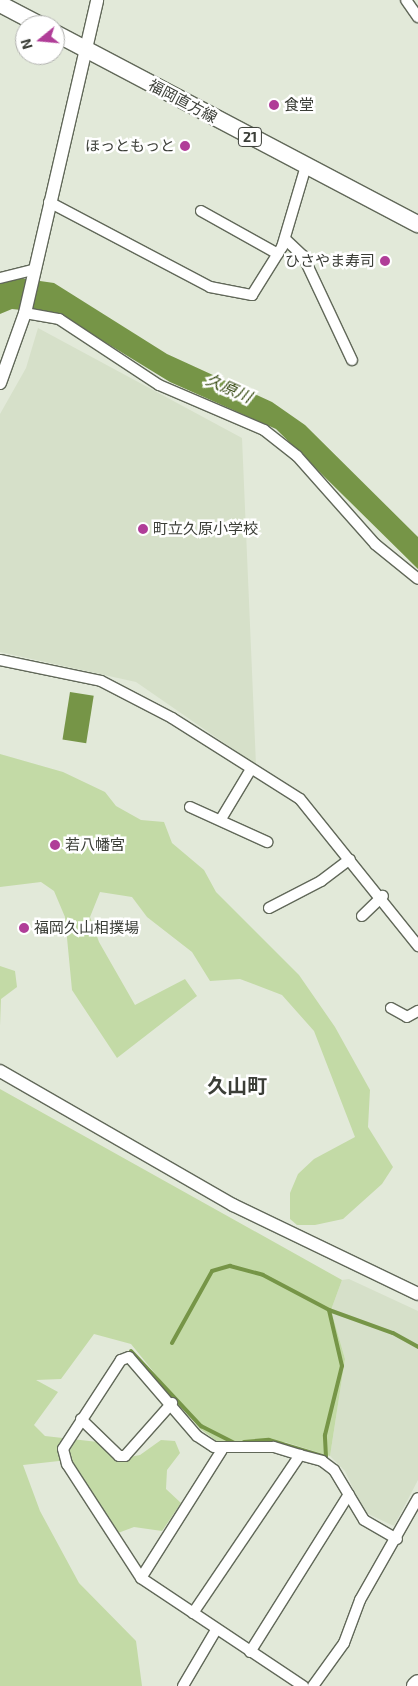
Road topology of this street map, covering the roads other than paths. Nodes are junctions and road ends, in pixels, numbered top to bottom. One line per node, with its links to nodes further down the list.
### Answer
1 (97, 0): 7 (street)
2 (406, 0): 5 (street)
3 (0, 4): 4 (main road)
4 (21, 15)
5 (418, 17)
6 (65, 38): 7 (main road, 福岡直方線 / 21)
7 (83, 48): 8 (main road, 福岡直方線 / 21); 9 (street)
8 (306, 166): 11 (main road, 福岡直方線 / 21); 12 (street)
9 (49, 202): 13 (street); 14 (street)
10 (202, 211): 13 (street)
11 (418, 224)
12 (285, 239): 13 (street); 17 (street)
13 (278, 254)
14 (34, 273): 15 (street); 16 (street)
15 (0, 278)
16 (25, 312): 18 (street); 19 (street)
17 (352, 360)
18 (0, 383)
19 (418, 579)
20 (0, 660): 21 (street)
21 (251, 769): 23 (street); 25 (street)
22 (190, 807): 23 (street)
23 (221, 819): 24 (street)
24 (267, 842)
25 (350, 859): 26 (street); 27 (street)
26 (383, 896): 28 (street); 29 (street)
27 (269, 908)
28 (362, 916)
29 (417, 942)
30 (391, 1008): 31 (street)
31 (418, 1011)
32 (0, 1071): 33 (street)
33 (418, 1294)
34 (172, 1402): 35 (street); 35 (street); 36 (street)
35 (81, 1419): 41 (street)
36 (222, 1450): 37 (street); 41 (street)
37 (300, 1455): 38 (street); 42 (street)
38 (349, 1494): 40 (street); 44 (street)
39 (418, 1498): 40 (street)
40 (397, 1539): 48 (street)
41 (141, 1578): 42 (street)
42 (193, 1613): 43 (street)
43 (216, 1630): 44 (street); 46 (street)
44 (250, 1652): 47 (street)
45 (418, 1683): 49 (main road)
46 (183, 1686)
47 (303, 1686)
48 (313, 1686)
49 (414, 1686)

